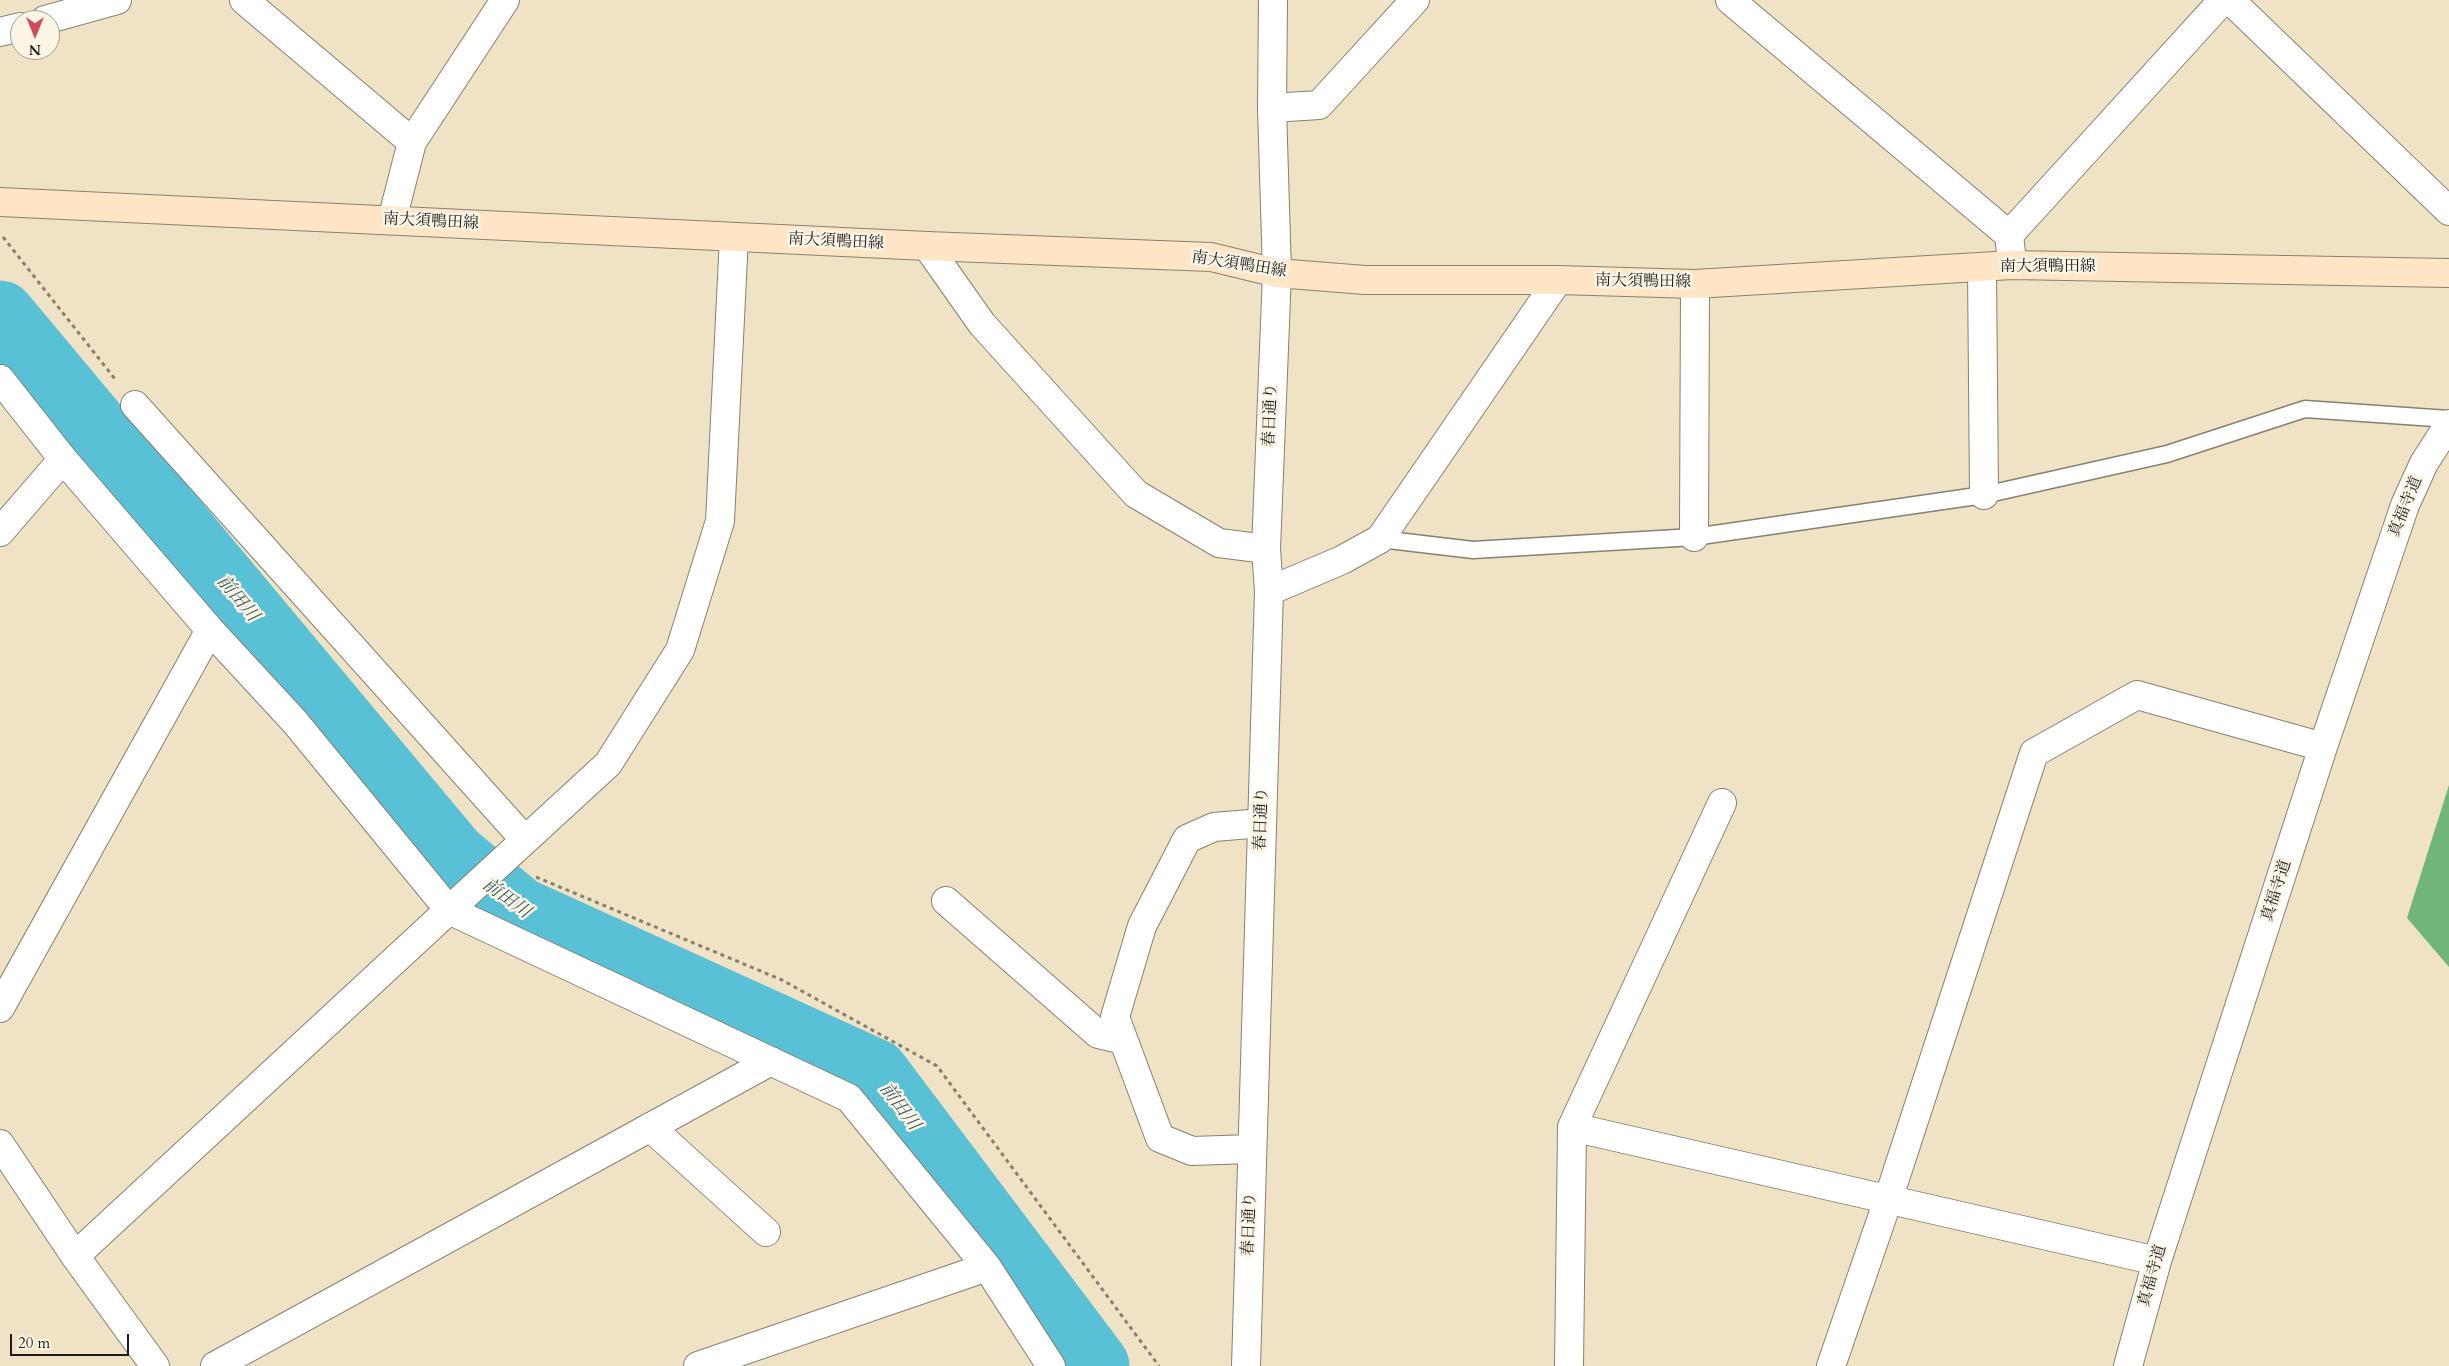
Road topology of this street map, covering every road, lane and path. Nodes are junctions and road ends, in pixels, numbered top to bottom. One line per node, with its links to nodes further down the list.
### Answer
1 (117, 0): 9 (street)
2 (244, 0): 11 (street)
3 (505, 0): 11 (street)
4 (1273, 0): 10 (street, 春日通り)
5 (1415, 0): 10 (street)
6 (1730, 0): 16 (street)
7 (2223, 0): 16 (street)
8 (2230, 0): 13 (street)
9 (60, 16)
10 (1272, 108): 21 (street, 春日通り)
11 (412, 142): 14 (street)
12 (0, 202): 14 (main road, 南大須鴨田線)
13 (2449, 211)
14 (392, 220): 17 (main road, 南大須鴨田線)
15 (0, 233): 26 (path)
16 (2009, 235): 19 (street)
17 (734, 236): 18 (main road, 南大須鴨田線); 40 (street)
18 (927, 246): 21 (main road, 南大須鴨田線); 34 (street)
19 (2012, 265): 20 (main road, 南大須鴨田線); 22 (main road, 南大須鴨田線)
20 (1982, 269): 24 (main road, 南大須鴨田線); 30 (street)
21 (1276, 273): 23 (main road, 南大須鴨田線); 34 (street, 春日通り)
22 (2449, 273)
23 (1558, 280): 24 (main road, 南大須鴨田線); 33 (street)
24 (1695, 284): 32 (street)
25 (0, 379): 29 (street)
26 (135, 405): 40 (street)
27 (2449, 418): 30 (lane)
28 (2449, 424): 37 (street, 真福寺道)
29 (62, 459): 31 (street); 36 (street)
30 (1984, 496): 32 (lane)
31 (0, 532)
32 (1694, 537): 33 (lane)
33 (1380, 539): 35 (street)
34 (1266, 549): 35 (street, 春日通り)
35 (1270, 590): 39 (street, 春日通り)
36 (210, 630): 42 (street); 43 (street)
37 (2323, 746): 50 (street); 53 (street, 真福寺道)
38 (1722, 803): 47 (street)
39 (1262, 823): 44 (street); 49 (street, 春日通り)
40 (525, 840): 42 (street)
41 (946, 901): 44 (street)
42 (449, 910): 45 (street); 52 (street)
43 (0, 1008)
44 (1123, 1040): 49 (street)
45 (771, 1061): 46 (street); 54 (street)
46 (650, 1127): 51 (street); 56 (street)
47 (1572, 1127): 50 (street); 60 (street)
48 (0, 1144): 52 (street)
49 (1252, 1149): 59 (street, 春日通り)
50 (1888, 1200): 53 (street); 61 (street)
51 (766, 1232)
52 (76, 1256): 55 (street)
53 (2157, 1261): 62 (street, 真福寺道)
54 (987, 1267): 57 (street); 58 (street)
55 (154, 1366)
56 (215, 1366)
57 (698, 1366)
58 (1051, 1366)
59 (1246, 1366)
60 (1569, 1366)
61 (1831, 1366)
62 (2128, 1366)

